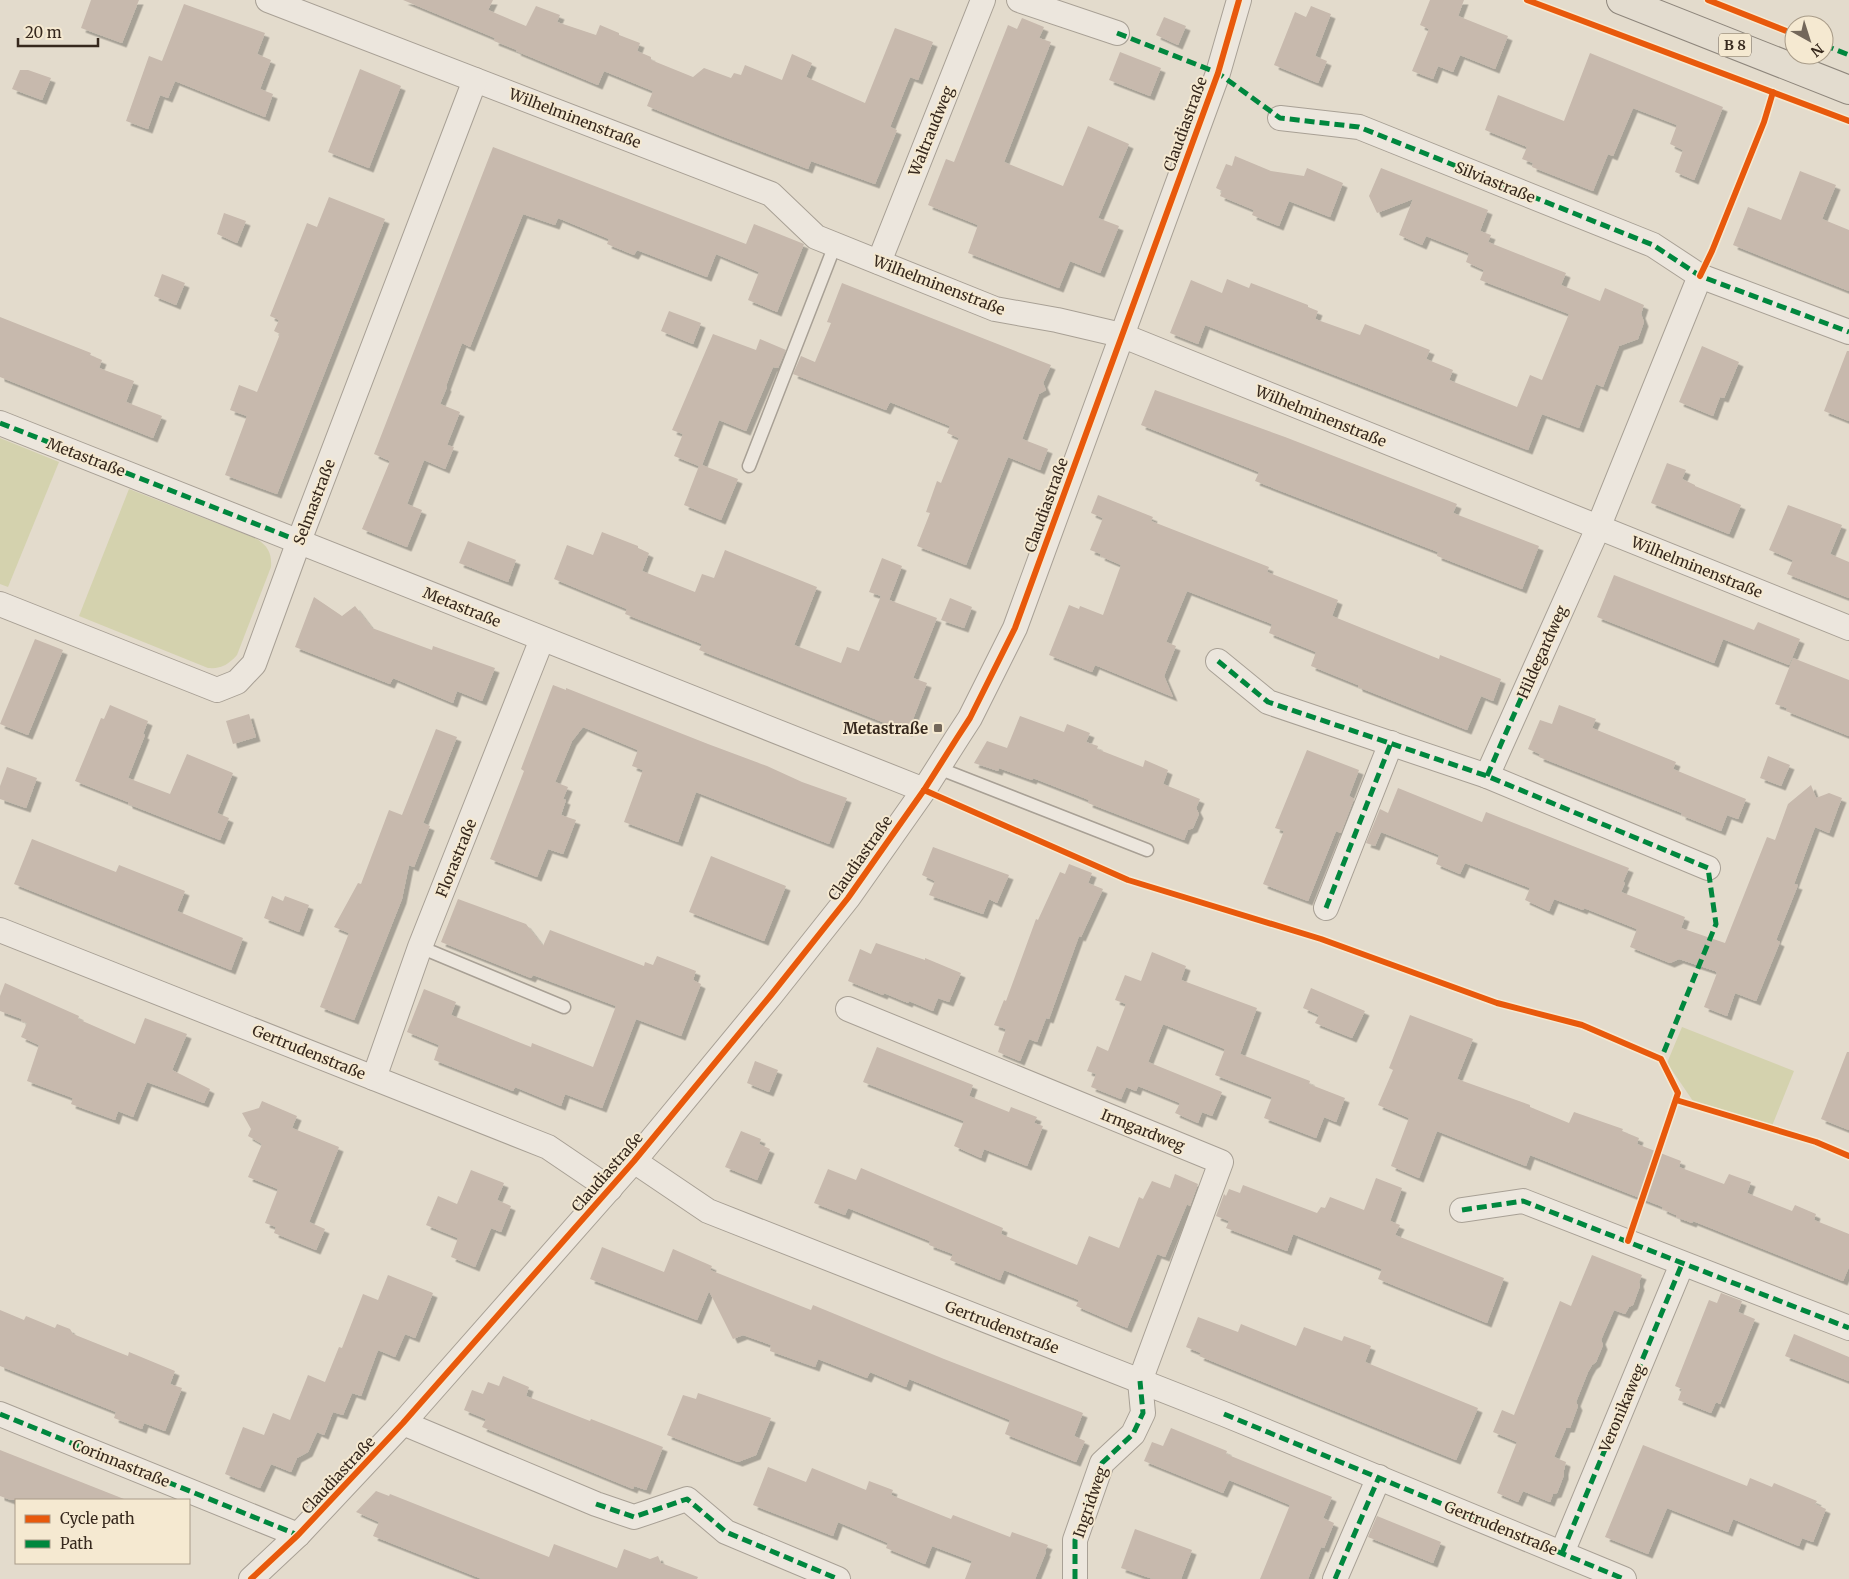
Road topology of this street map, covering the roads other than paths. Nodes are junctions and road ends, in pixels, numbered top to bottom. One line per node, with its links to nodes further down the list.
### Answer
1 (268, 0): 7 (street, Wilhelminenstraße)
2 (983, 0): 11 (street, Waltraudweg)
3 (1019, 0): 6 (street)
4 (1239, 0): 14 (street, Claudiastraße)
5 (1622, 0): 8 (main road, B 8)
6 (1117, 33)
7 (475, 80): 10 (street, Wilhelminenstraße); 18 (street, Selmastraße)
8 (1849, 90)
9 (1280, 118): 12 (street, Silviastraße)
10 (835, 245): 11 (street, Wilhelminenstraße); 16 (lane)
11 (879, 262): 14 (street, Wilhelminenstraße)
12 (1700, 276): 13 (street, Silviastraße); 17 (street)
13 (1849, 332)
14 (1121, 335): 17 (street, Wilhelminenstraße); 24 (street, Claudiastraße)
15 (0, 423): 18 (street, Metastraße)
16 (749, 466)
17 (1598, 528): 20 (street, Wilhelminenstraße); 25 (street, Hildegardweg)
18 (299, 540): 19 (street, Selmastraße); 21 (street, Metastraße)
19 (0, 604)
20 (1849, 628)
21 (542, 640): 26 (street, Metastraße); 31 (street, Florastraße)
22 (1218, 661): 23 (street)
23 (1391, 743): 25 (street); 29 (street)
24 (938, 768): 26 (street, Claudiastraße); 27 (lane)
25 (1487, 776): 28 (street)
26 (924, 790): 35 (street, Claudiastraße)
27 (1148, 850)
28 (1708, 868)
29 (1326, 908)
30 (0, 930): 34 (street, Gertrudenstraße)
31 (420, 947): 32 (lane); 34 (street, Florastraße)
32 (564, 1007)
33 (848, 1009): 40 (street, Irmgardweg)
34 (374, 1078): 36 (street, Gertrudenstraße)
35 (634, 1161): 36 (street, Claudiastraße); 40 (street, Gertrudenstraße)
36 (610, 1189): 42 (street, Claudiastraße)
37 (1462, 1210): 38 (street)
38 (1682, 1264): 39 (street); 45 (street, Veronikaweg)
39 (1849, 1328)
40 (1140, 1381): 43 (street, Gertrudenstraße); 48 (street, Ingridweg)
41 (0, 1414): 44 (street, Corinnastraße)
42 (403, 1423): 44 (street, Claudiastraße); 47 (street)
43 (1379, 1478): 45 (street, Gertrudenstraße); 49 (street)
44 (298, 1535): 46 (street, Claudiastraße)
45 (1562, 1553): 50 (street, Gertrudenstraße)
46 (251, 1579)
47 (838, 1579)
48 (1074, 1579)
49 (1336, 1579)
50 (1624, 1579)

